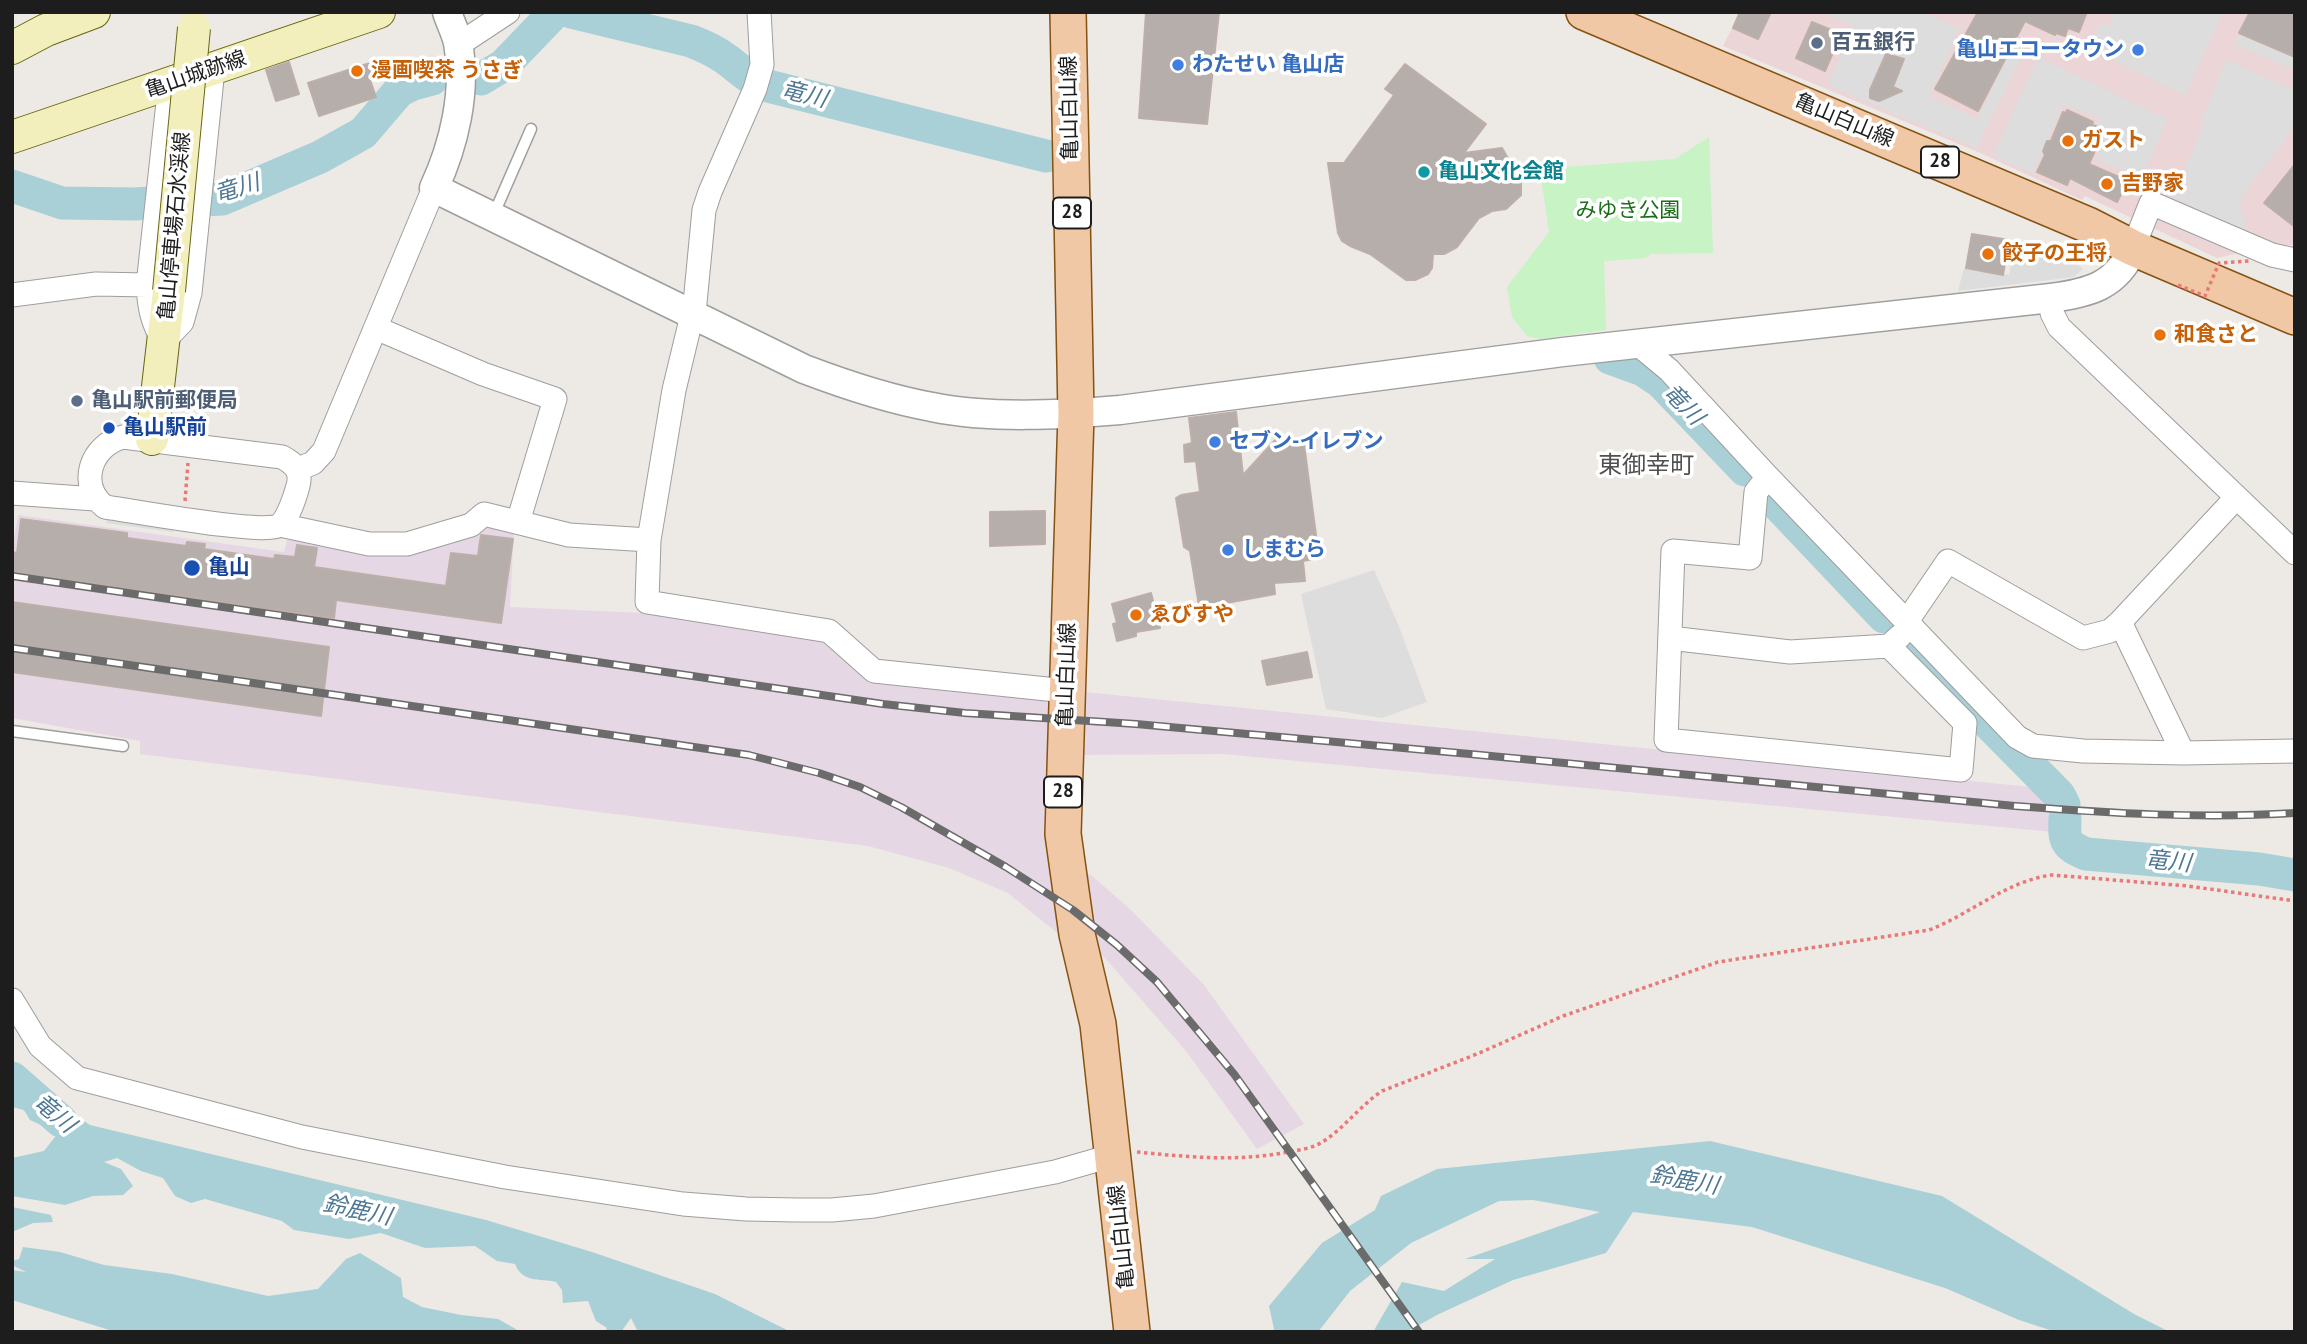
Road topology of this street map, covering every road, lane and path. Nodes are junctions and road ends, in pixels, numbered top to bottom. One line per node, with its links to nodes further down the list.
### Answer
1 (94, 12): 10 (main road)
2 (379, 12): 11 (main road, 亀山城跡線)
3 (508, 12): 9 (street)
4 (759, 12): 24 (street)
5 (1068, 12): 29 (main road, 亀山白山線 / 28)
6 (1584, 12): 17 (main road, 亀山白山線 / 28)
7 (447, 13): 9 (street)
8 (194, 20): 21 (main road, 亀山停車場石水渓線, bridge)
9 (458, 45): 15 (street)
10 (12, 48)
11 (213, 69): 12 (main road, 亀山城跡線); 27 (street)
12 (170, 84): 14 (main road, 亀山城跡線); 21 (street)
13 (531, 129): 16 (lane)
14 (12, 137)
15 (434, 188): 16 (street); 26 (street)
16 (492, 217): 24 (street)
17 (2133, 248): 18 (street); 23 (street); 25 (main road, 亀山白山線 / 28)
18 (2295, 260)
19 (2249, 261): 20 (path, bridge)
20 (2178, 285)
21 (159, 288): 22 (street); 27 (main road, 亀山停車場石水渓線)
22 (12, 295)
23 (2050, 298): 28 (street); 35 (street)
24 (691, 315): 29 (street); 40 (street)
25 (2295, 317)
26 (376, 328): 32 (street); 38 (street)
27 (164, 341): 30 (main road, 亀山停車場石水渓線)
28 (1641, 344): 29 (street); 33 (street)
29 (1076, 414): 46 (main road, 亀山白山線 / 28)
30 (152, 439): 31 (street); 36 (street)
31 (190, 444): 32 (street); 37 (path)
32 (298, 469): 39 (street)
33 (1769, 477): 43 (street); 44 (street)
34 (12, 493): 36 (street)
35 (2236, 498): 41 (street); 42 (street)
36 (96, 499): 37 (street)
37 (183, 518): 39 (street)
38 (519, 522): 39 (street); 40 (street)
39 (280, 525)
40 (649, 540): 46 (street)
41 (2295, 552)
42 (2120, 622): 43 (street); 50 (street)
43 (1909, 623): 45 (street); 50 (street)
44 (1670, 638): 45 (street); 45 (street)
45 (1889, 646)
46 (1066, 691): 53 (main road, 亀山白山線 / 28)
47 (12, 731): 48 (lane)
48 (123, 746)
49 (2295, 751): 50 (street)
50 (2183, 753)
51 (2295, 901): 53 (path)
52 (12, 1000): 53 (street)
53 (1114, 1159): 54 (main road, 亀山白山線 / 28)
54 (1132, 1332)

